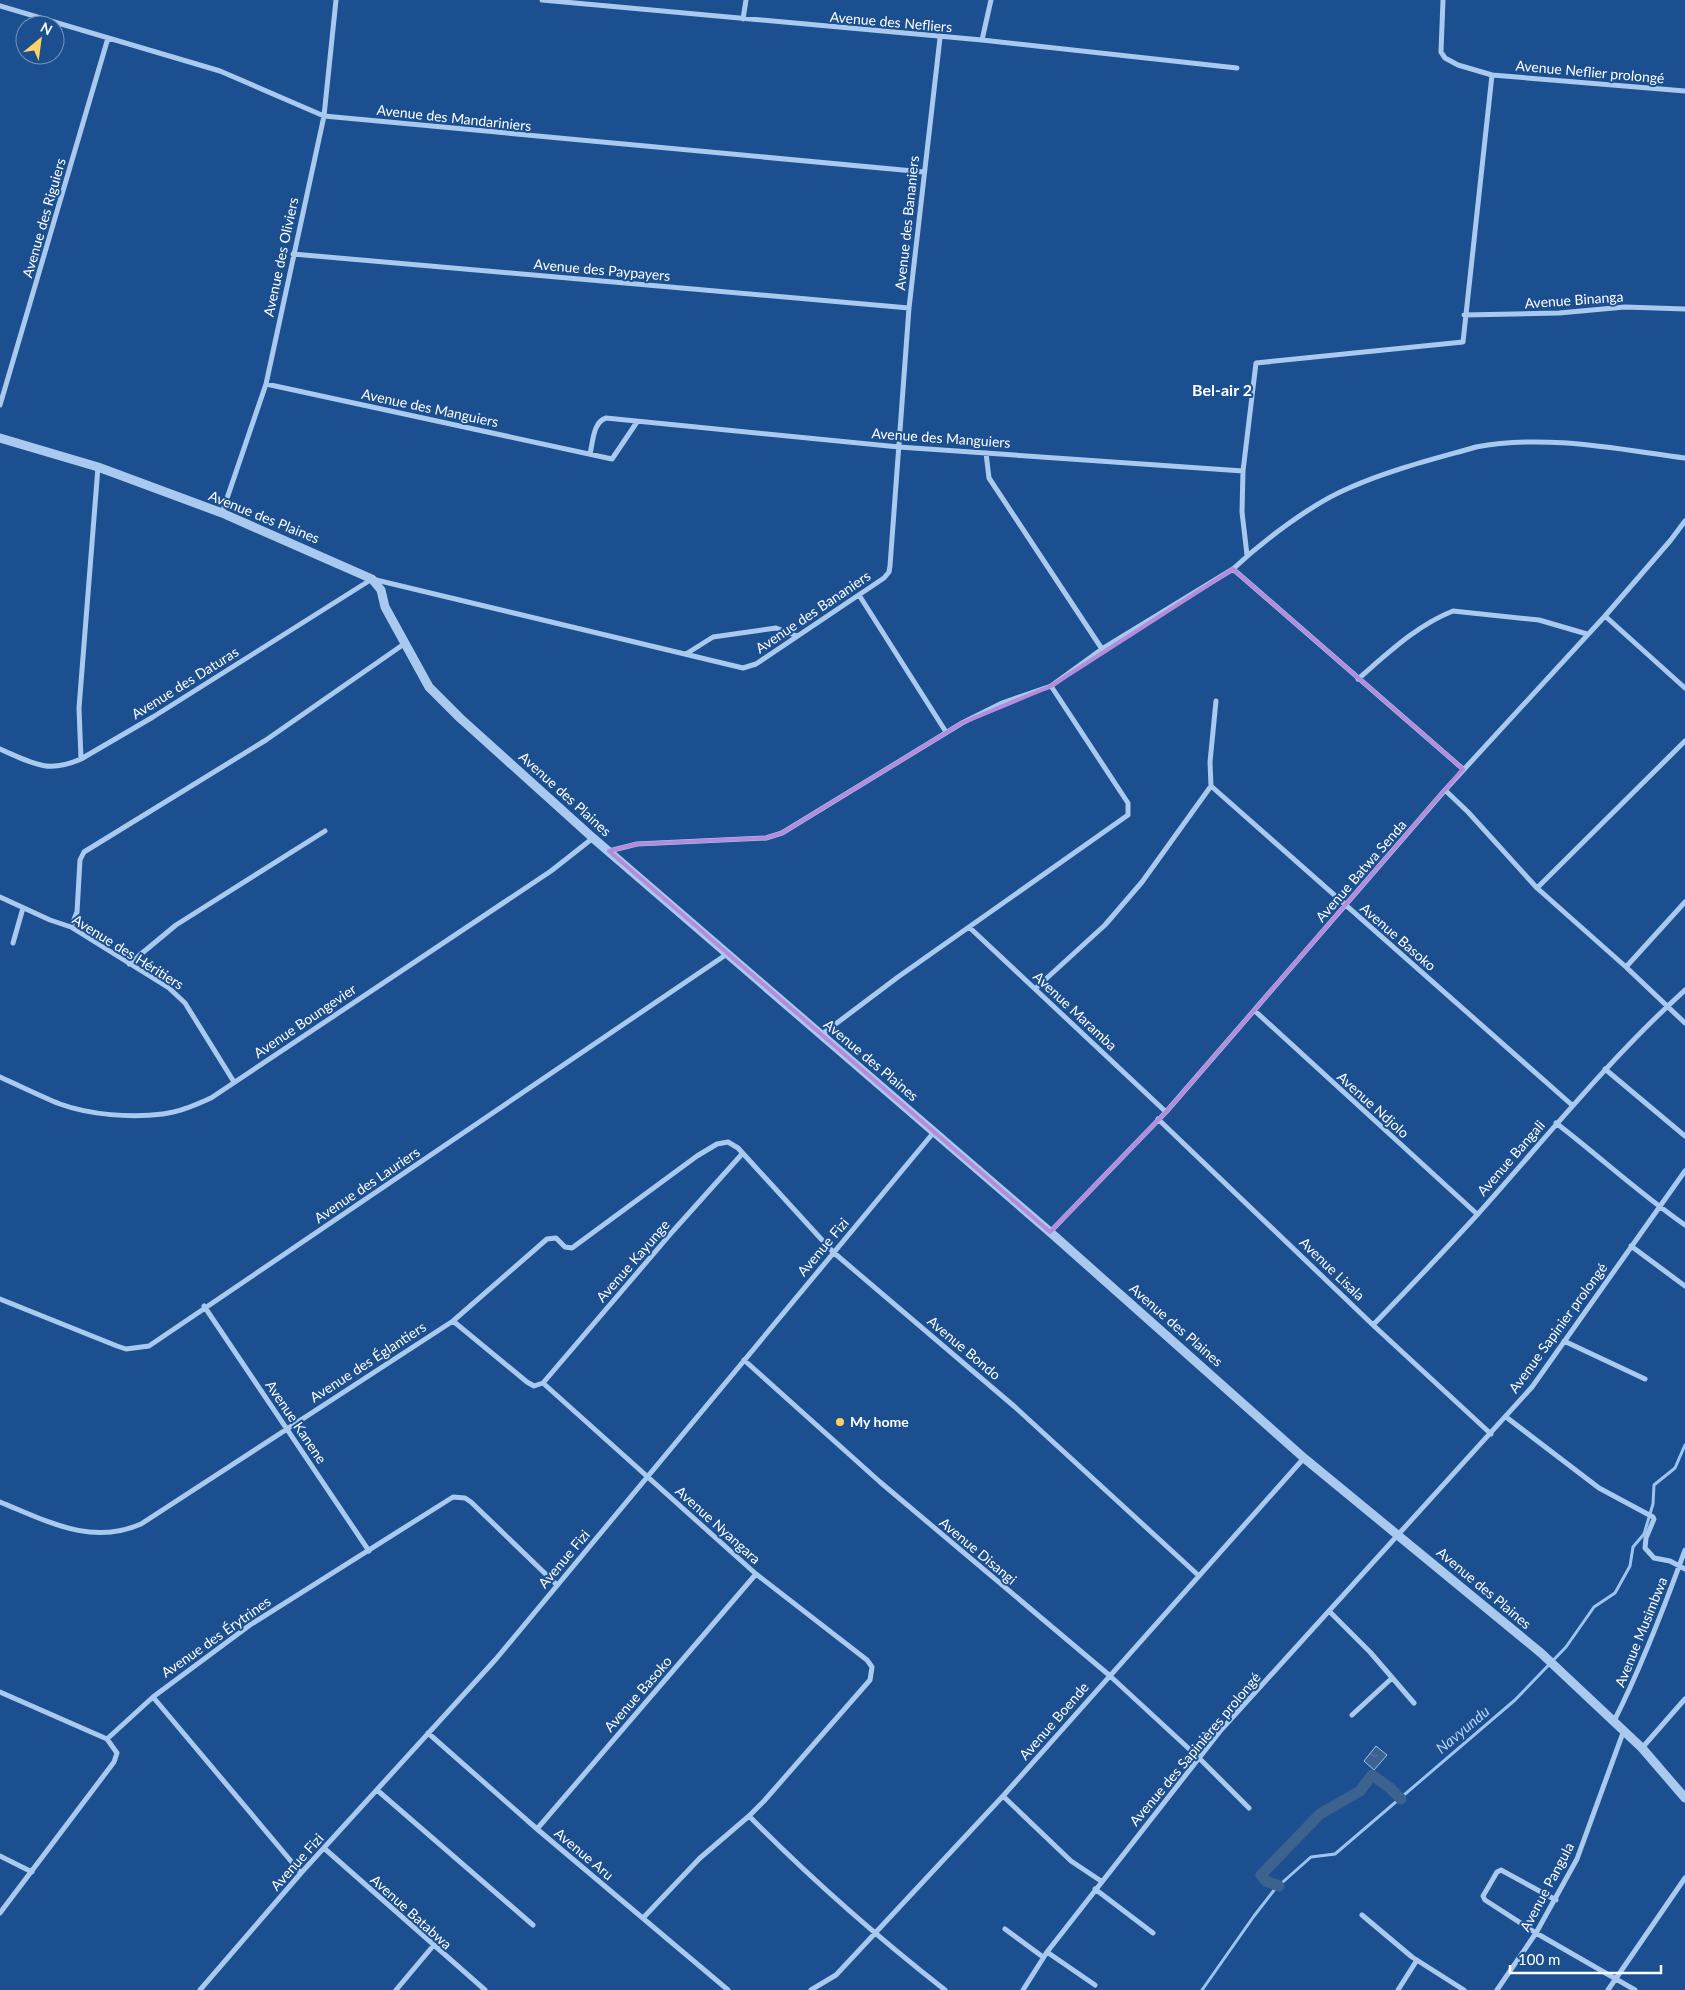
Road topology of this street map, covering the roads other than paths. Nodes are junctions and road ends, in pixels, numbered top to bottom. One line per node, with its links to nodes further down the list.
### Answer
1 (336, 0): 15 (street, Avenue des Oliviers)
2 (542, 0): 3 (street, Avenue des Nefliers)
3 (548, 0): 8 (street, Avenue des Nefliers)
4 (746, 0): 8 (street)
5 (991, 0): 11 (street)
6 (1443, 0): 13 (street, Avenue Neflier prolongé)
7 (0, 6): 9 (street, Avenue des Mandariniers)
8 (743, 19): 10 (street, Avenue des Nefliers)
9 (108, 38): 15 (street, Avenue des Mandariniers); 22 (street, Avenue des Riguiers)
10 (940, 38): 11 (street, Avenue des Nefliers); 16 (street, Avenue des Bananiers)
11 (982, 40): 12 (street, Avenue des Nefliers)
12 (1237, 68)
13 (1492, 75): 14 (street, Avenue Neflier prolongé); 20 (street)
14 (1685, 91)
15 (324, 116): 16 (street, Avenue des Mandariniers); 17 (street, Avenue des Oliviers)
16 (924, 172): 18 (street, Avenue des Bananiers)
17 (293, 254): 18 (street, Avenue des Paypayers); 21 (street, Avenue des Oliviers)
18 (909, 308): 25 (street, Avenue des Bananiers)
19 (1685, 309): 20 (street, Avenue Binanga)
20 (1464, 315): 30 (street)
21 (266, 384): 27 (street, Avenue des Manguiers); 31 (street, Avenue des Oliviers)
22 (0, 404)
23 (638, 422): 25 (street, Avenue des Manguiers); 27 (street, Avenue des Manguiers); 27 (street, Avenue des Manguiers)
24 (0, 438): 29 (street, Avenue des Plaines)
25 (899, 447): 26 (street, Avenue des Manguiers); 36 (street, Avenue des Bananiers)
26 (986, 453): 30 (street, Avenue des Manguiers); 41 (street)
27 (590, 454)
28 (1685, 458): 33 (street)
29 (98, 467): 31 (street, Avenue des Plaines); 50 (street)
30 (1244, 471): 33 (street)
31 (222, 513): 35 (street, Avenue des Plaines)
32 (1685, 521): 37 (street, Avenue Batwa Senda)
33 (1247, 555): 34 (street)
34 (1233, 569): 41 (street); 43 (street)
35 (372, 579): 40 (street, Avenue des Plaines); 42 (street, Avenue des Bananiers); 50 (street, Avenue des Daturas)
36 (859, 594): 39 (street, Avenue des Bananiers); 47 (street)
37 (1605, 616): 38 (street, Avenue Batwa Senda); 45 (street)
38 (1588, 634): 43 (street); 51 (street, Avenue Batwa Senda)
39 (797, 636): 42 (street); 42 (street, Avenue des Bananiers)
40 (404, 644): 55 (street, Avenue des Plaines); 62 (street)
41 (1102, 649): 44 (street)
42 (686, 654)
43 (1358, 679): 51 (street)
44 (1051, 686): 47 (street); 63 (street)
45 (1685, 688)
46 (1216, 701): 52 (street)
47 (946, 732): 56 (street)
48 (1685, 741): 57 (street)
49 (0, 748): 50 (street, Avenue des Daturas)
50 (81, 759)
51 (1463, 769): 53 (street, Avenue Batwa Senda)
52 (1211, 786): 60 (street, Avenue Basoko); 68 (street)
53 (1445, 790): 57 (street); 60 (street, Avenue Batwa Senda)
54 (325, 831): 66 (street)
55 (594, 838): 56 (street, Avenue des Plaines); 76 (street, Avenue Boungevier)
56 (609, 851): 65 (street, Avenue des Plaines)
57 (1537, 888): 67 (street)
58 (0, 897): 61 (street, Avenue des Héritiers)
59 (1685, 902): 67 (street)
60 (1345, 906): 71 (street, Avenue Batwa Senda); 77 (street, Avenue Basoko)
61 (24, 908): 62 (street, Avenue des Héritiers); 64 (street)
62 (72, 926): 66 (street, Avenue des Héritiers)
63 (968, 927): 68 (street, Avenue Maramba); 73 (street)
64 (13, 943)
65 (728, 954): 73 (street, Avenue des Plaines); 94 (street, Avenue des Lauriers)
66 (129, 964): 76 (street, Avenue des Héritiers)
67 (1626, 967): 70 (street)
68 (1036, 988): 78 (street, Avenue Maramba)
69 (1685, 990): 70 (street, Avenue Bangali)
70 (1666, 1006): 72 (street); 74 (street, Avenue Bangali)
71 (1255, 1011): 78 (street, Avenue Batwa Senda); 87 (street, Avenue Ndjolo)
72 (1685, 1023)
73 (820, 1035): 81 (street, Avenue des Plaines)
74 (1605, 1069): 77 (street, Avenue Bangali); 82 (street)
75 (0, 1077): 76 (street, Avenue Boungevier)
76 (234, 1082)
77 (1572, 1105): 80 (street, Avenue Bangali)
78 (1166, 1112): 79 (street, Avenue Batwa Senda)
79 (1158, 1119): 89 (street, Avenue Batwa Senda); 96 (street, Avenue Lisala)
80 (1556, 1123): 86 (street); 87 (street, Avenue Bangali)
81 (934, 1132): 89 (street, Avenue des Plaines); 91 (street, Avenue Fizi)
82 (1685, 1136)
83 (717, 1144): 84 (street, Avenue Bondo); 95 (street, Avenue des Églantiers)
84 (742, 1154): 91 (street, Avenue Bondo); 100 (street, Avenue Kayunge)
85 (1685, 1171): 86 (street, Avenue Sapinier prolongé)
86 (1659, 1206): 88 (street); 90 (street, Avenue Sapinier prolongé)
87 (1477, 1214): 96 (street, Avenue Bangali)
88 (1685, 1225)
89 (1050, 1232): 104 (street, Avenue des Plaines)
90 (1631, 1246): 92 (street); 97 (street, Avenue Sapinier prolongé)
91 (833, 1252): 98 (street, Avenue Fizi); 113 (street, Avenue Bondo)
92 (1685, 1286)
93 (0, 1299): 94 (street, Avenue des Lauriers)
94 (204, 1306): 102 (street, Avenue Kanene)
95 (453, 1321): 100 (street); 102 (street, Avenue des Églantiers)
96 (1373, 1326): 103 (street, Avenue Lisala)
97 (1564, 1342): 99 (street); 101 (street, Avenue Sapinier prolongé)
98 (744, 1360): 105 (street, Avenue Fizi); 116 (street, Avenue Disangi)
99 (1645, 1379)
100 (543, 1383): 105 (street, Avenue Nyangara)
101 (1506, 1417): 103 (street, Avenue Sapinier prolongé); 110 (street)
102 (286, 1427): 106 (street, Avenue des Églantiers); 109 (street, Avenue Kanene)
103 (1491, 1434): 107 (street, Avenue Sapinier prolongé)
104 (1304, 1458): 107 (street, Avenue des Plaines); 113 (street, Avenue Boende)
105 (647, 1476): 112 (street, Avenue Nyangara); 114 (street, Avenue Fizi)
106 (0, 1502)
107 (1398, 1533): 115 (street, Avenue des Sapinières prolongé); 123 (street, Avenue des Plaines)
108 (1685, 1550): 110 (street, Avenue Musimbwa)
109 (369, 1552): 114 (street, Avenue des Érytrines); 119 (street, Avenue des Érytrines)
110 (1679, 1566): 111 (street); 123 (street, Avenue Musimbwa)
111 (1685, 1570)
112 (756, 1574): 133 (street, Avenue Nyangara); 134 (street, Avenue Basoko)
113 (1198, 1575): 116 (street, Avenue Boende)
114 (557, 1585): 125 (street, Avenue Fizi)
115 (1329, 1612): 117 (street); 128 (street, Avenue des Sapinières prolongé)
116 (1109, 1675): 128 (street, Avenue Disangi); 130 (street, Avenue Boende)
117 (1392, 1678): 121 (street); 122 (street)
118 (0, 1692): 126 (street)
119 (153, 1696): 126 (street, Avenue des Érytrines); 138 (street)
120 (1685, 1699): 127 (street)
121 (1414, 1703)
122 (1352, 1716)
123 (1614, 1720): 124 (street, Avenue des Plaines)
124 (1624, 1730): 127 (street, Avenue des Plaines); 142 (street, Avenue Pangula)
125 (428, 1733): 129 (street, Avenue Fizi); 134 (street, Avenue Aru)
126 (107, 1739): 137 (street)
127 (1642, 1748): 131 (street, Avenue des Plaines)
128 (1199, 1758): 132 (street, Avenue Disangi); 140 (street, Avenue des Sapinières prolongé)
129 (377, 1790): 135 (street, Avenue Fizi); 146 (street)
130 (1003, 1796): 140 (street); 148 (street, Avenue Boende)
131 (1685, 1798)
132 (1249, 1808)
133 (749, 1816): 145 (street); 148 (street)
134 (537, 1829): 145 (street, Avenue Aru)
135 (325, 1849): 138 (street, Avenue Fizi); 151 (street, Avenue Batabwa)
136 (0, 1856): 137 (street)
137 (32, 1872): 143 (street)
138 (301, 1873): 157 (street, Avenue Fizi)
139 (1685, 1878): 155 (street)
140 (1101, 1881): 141 (street, Avenue des Sapinières prolongé)
141 (1095, 1889): 149 (street); 152 (street, Avenue des Sapinières prolongé)
142 (1556, 1900): 150 (street, Avenue Pangula); 150 (street)
143 (0, 1913)
144 (1362, 1914): 154 (street)
145 (643, 1918): 160 (street, Avenue Aru)
146 (533, 1925)
147 (1005, 1929): 153 (street)
148 (874, 1933): 161 (street, Avenue Boende); 162 (street)
149 (1153, 1933)
150 (1536, 1933): 155 (street); 166 (street, Avenue Pangula)
151 (433, 1946): 158 (street); 159 (street, Avenue Batabwa)
152 (1047, 1952): 153 (street, Avenue des Sapinières prolongé); 156 (street)
153 (1043, 1958): 163 (street, Avenue des Sapinières prolongé)
154 (1417, 1960): 164 (street); 165 (street)
155 (1616, 1977): 167 (street); 168 (street)
156 (1095, 1985)
157 (200, 1990)
158 (396, 1990)
159 (485, 1990)
160 (728, 1990)
161 (811, 1990)
162 (946, 1990)
163 (1023, 1990)
164 (1398, 1990)
165 (1464, 1990)
166 (1497, 1990)
167 (1608, 1990)
168 (1636, 1990)

